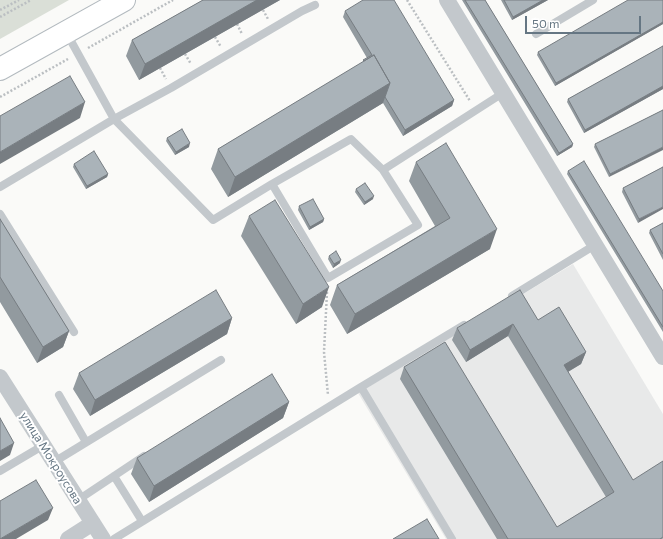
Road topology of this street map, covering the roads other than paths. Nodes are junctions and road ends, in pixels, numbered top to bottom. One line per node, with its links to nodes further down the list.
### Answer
1 (124, 0): 5 (main road)
2 (447, 0): 8 (street)
3 (593, 0): 6 (lane)
4 (315, 5): 9 (lane)
5 (66, 32): 7 (main road); 9 (lane)
6 (536, 34)
7 (0, 68)
8 (503, 93): 10 (lane); 14 (street)
9 (114, 119): 11 (lane); 12 (lane)
10 (383, 170): 11 (lane); 11 (lane)
11 (272, 184)
12 (0, 186)
13 (0, 214): 17 (lane)
14 (595, 245): 15 (lane); 18 (street)
15 (502, 302)
16 (468, 322): 21 (lane)
17 (74, 332)
18 (663, 358)
19 (221, 360): 23 (lane)
20 (0, 377): 24 (street, улица Мокроусова)
21 (361, 387): 30 (lane); 35 (lane)
22 (59, 396): 23 (lane)
23 (86, 442): 26 (lane)
24 (44, 446): 26 (street, улица Мокроусова); 27 (lane)
25 (150, 452): 28 (lane)
26 (54, 462): 29 (street, улица Мокроусова)
27 (0, 471)
28 (114, 476): 29 (lane); 30 (lane)
29 (78, 500): 31 (street, улица Мокроусова)
30 (142, 521): 34 (lane)
31 (93, 523): 32 (street); 33 (street, улица Мокроусова)
32 (68, 539)
33 (102, 539)
34 (114, 539)
35 (452, 539)

